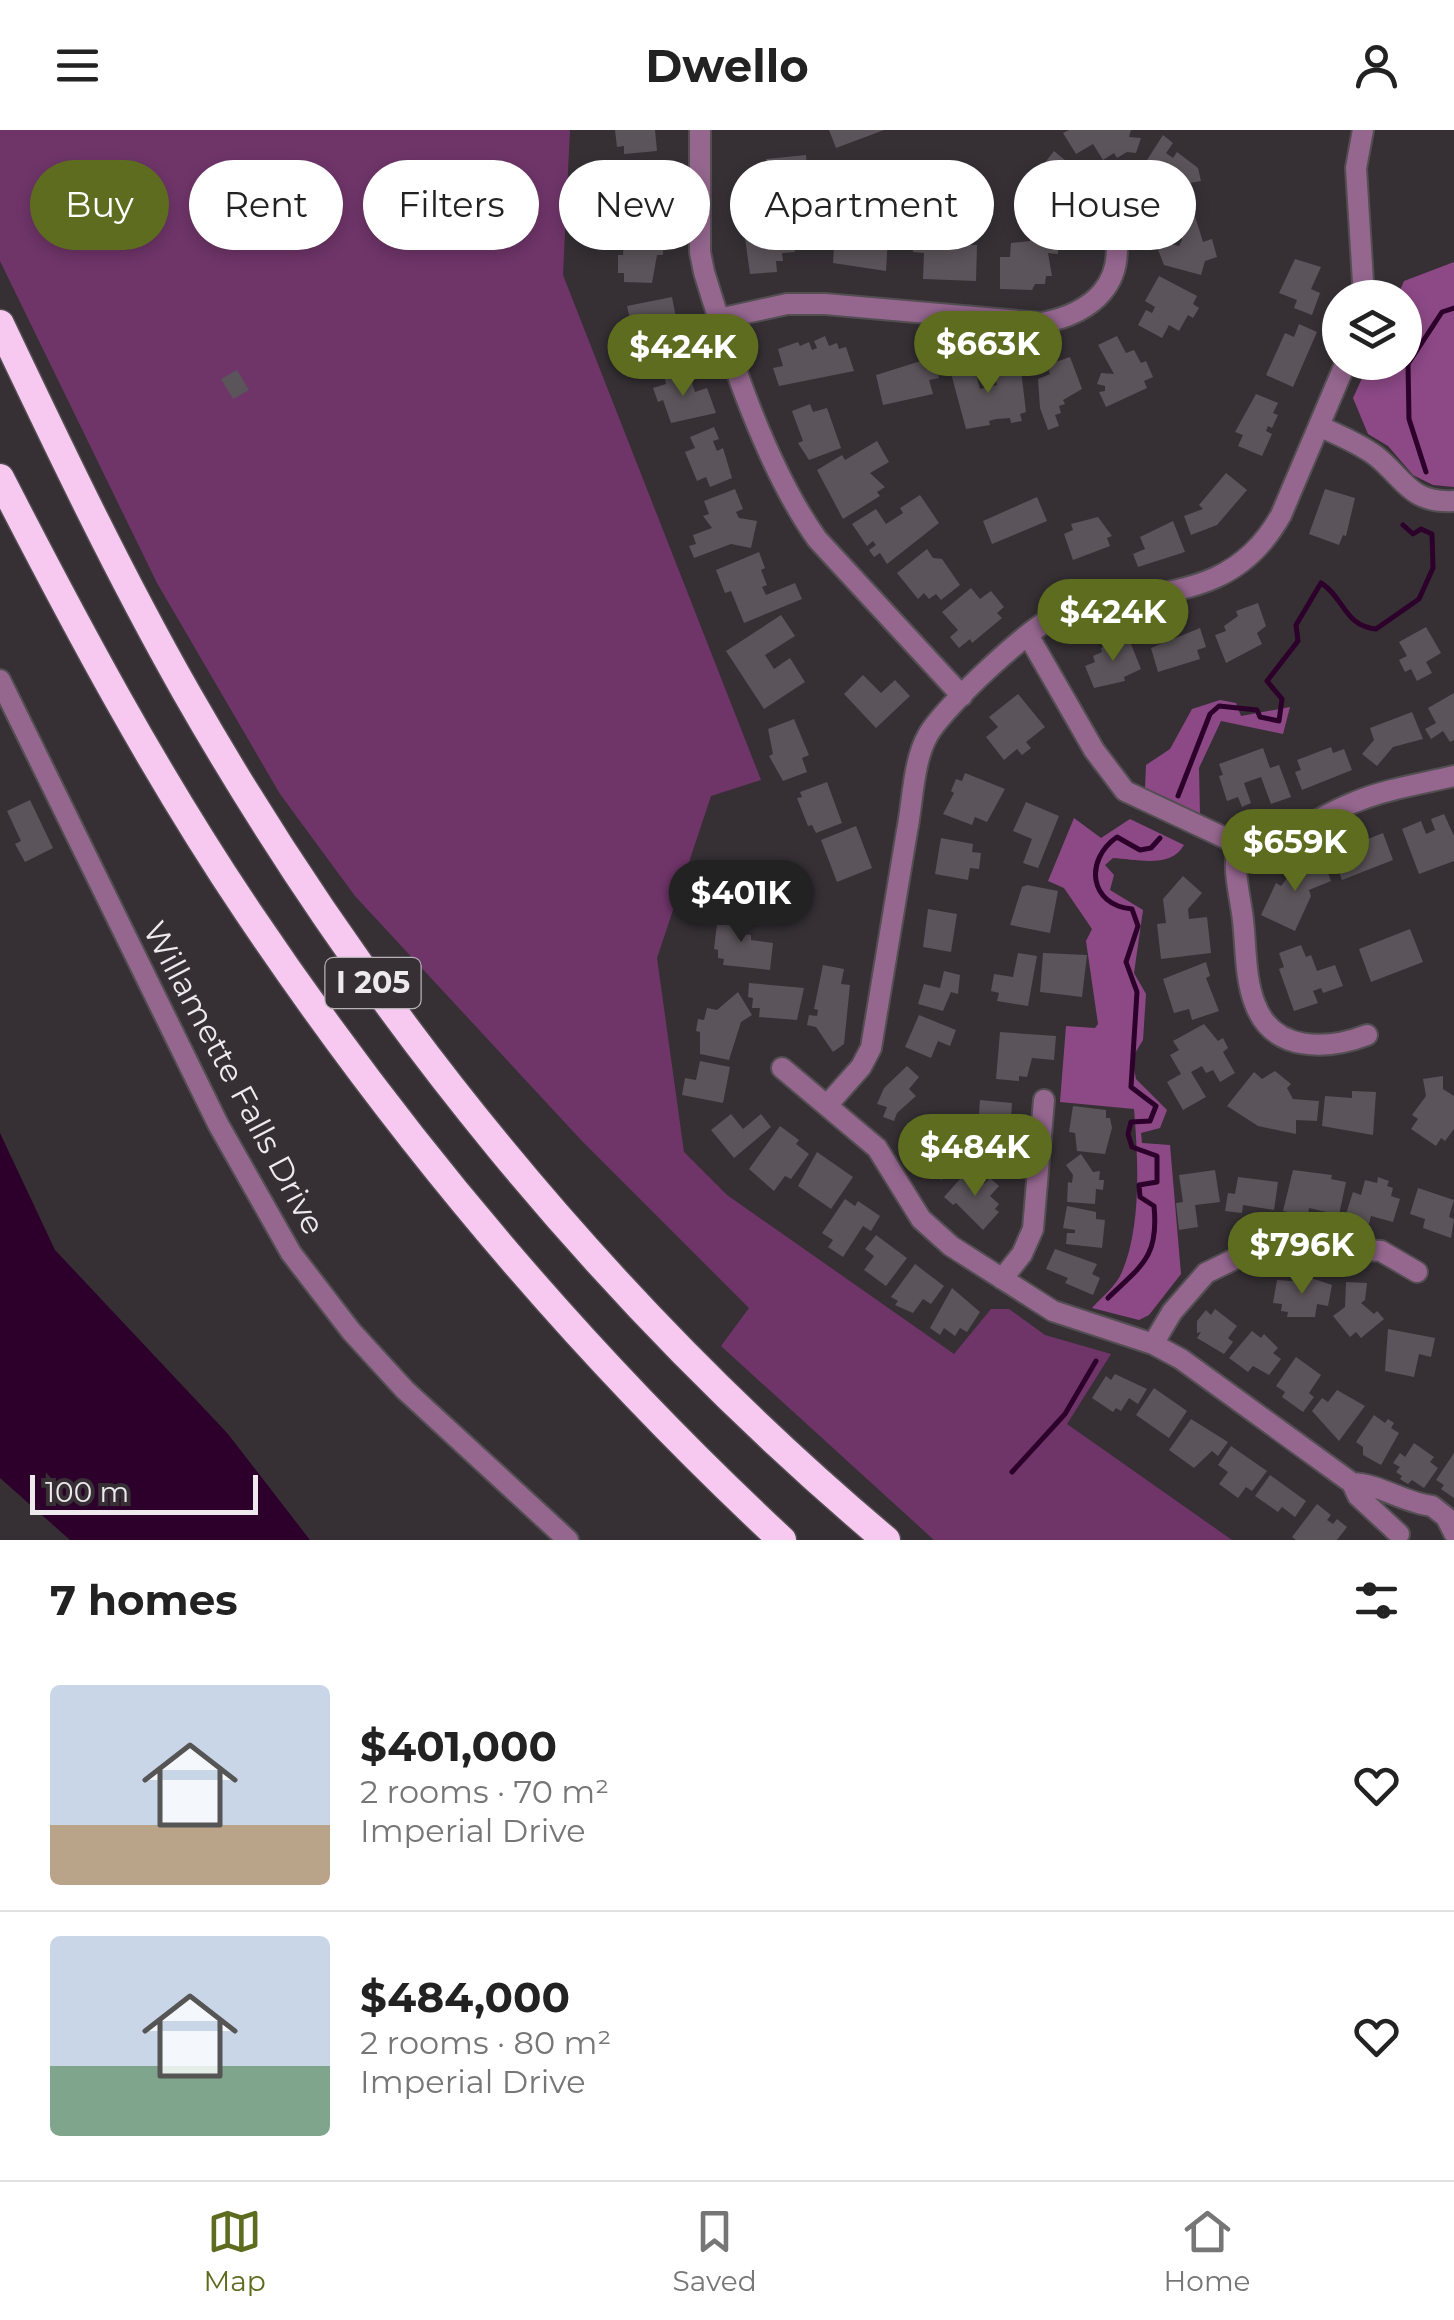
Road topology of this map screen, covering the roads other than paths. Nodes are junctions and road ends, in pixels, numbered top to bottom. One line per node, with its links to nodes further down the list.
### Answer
1 (700, 130): 5 (street)
2 (1363, 130): 4 (street)
3 (1117, 250): 5 (street)
4 (1363, 280)
5 (719, 320): 13 (street)
6 (0, 324): 29 (highway, I 205)
7 (1339, 380): 8 (street)
8 (1320, 426): 10 (street); 11 (street)
9 (0, 478): 28 (highway, I 205)
10 (1454, 501)
11 (1028, 635): 13 (street); 15 (street)
12 (0, 680): 27 (street, Willamette Falls Drive)
13 (962, 696): 19 (street)
14 (1454, 776): 15 (street)
15 (1238, 844): 16 (street)
16 (1368, 1035)
17 (782, 1068): 19 (street)
18 (1044, 1100): 21 (street)
19 (828, 1104): 21 (street)
20 (1417, 1272): 22 (street)
21 (1002, 1280): 22 (street)
22 (1152, 1344): 23 (street)
23 (1352, 1483): 24 (street); 26 (street)
24 (1418, 1506): 25 (street); 26 (street)
25 (1454, 1532)
26 (1400, 1537)
27 (568, 1540)
28 (782, 1540)
29 (886, 1540)

